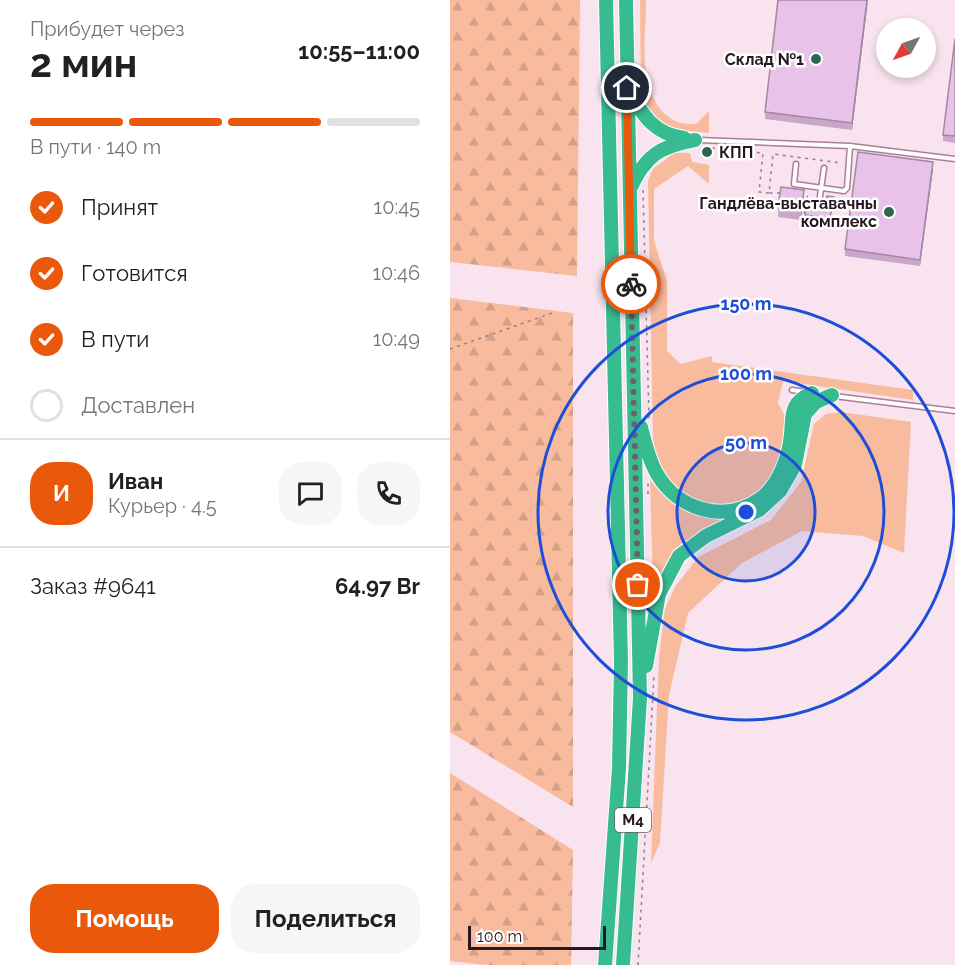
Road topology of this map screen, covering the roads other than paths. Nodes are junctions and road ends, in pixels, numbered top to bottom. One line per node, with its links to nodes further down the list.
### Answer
1 (606, 0): 18 (highway, М4)
2 (626, 0): 3 (highway, М4)
3 (627, 88): 4 (highway); 10 (highway, М4)
4 (698, 144): 5 (lane); 10 (highway)
5 (850, 146): 6 (lane); 9 (lane)
6 (955, 159)
7 (796, 164): 9 (lane)
8 (824, 168): 9 (lane)
9 (821, 188): 11 (lane)
10 (628, 194): 15 (highway, М4)
11 (818, 210)
12 (792, 390): 13 (lane)
13 (812, 393): 14 (lane); 15 (highway)
14 (832, 395): 16 (lane); 17 (highway)
15 (635, 405): 17 (highway, М4)
16 (955, 411)
17 (640, 698): 19 (highway, М4)
18 (605, 965)
19 (623, 965)

